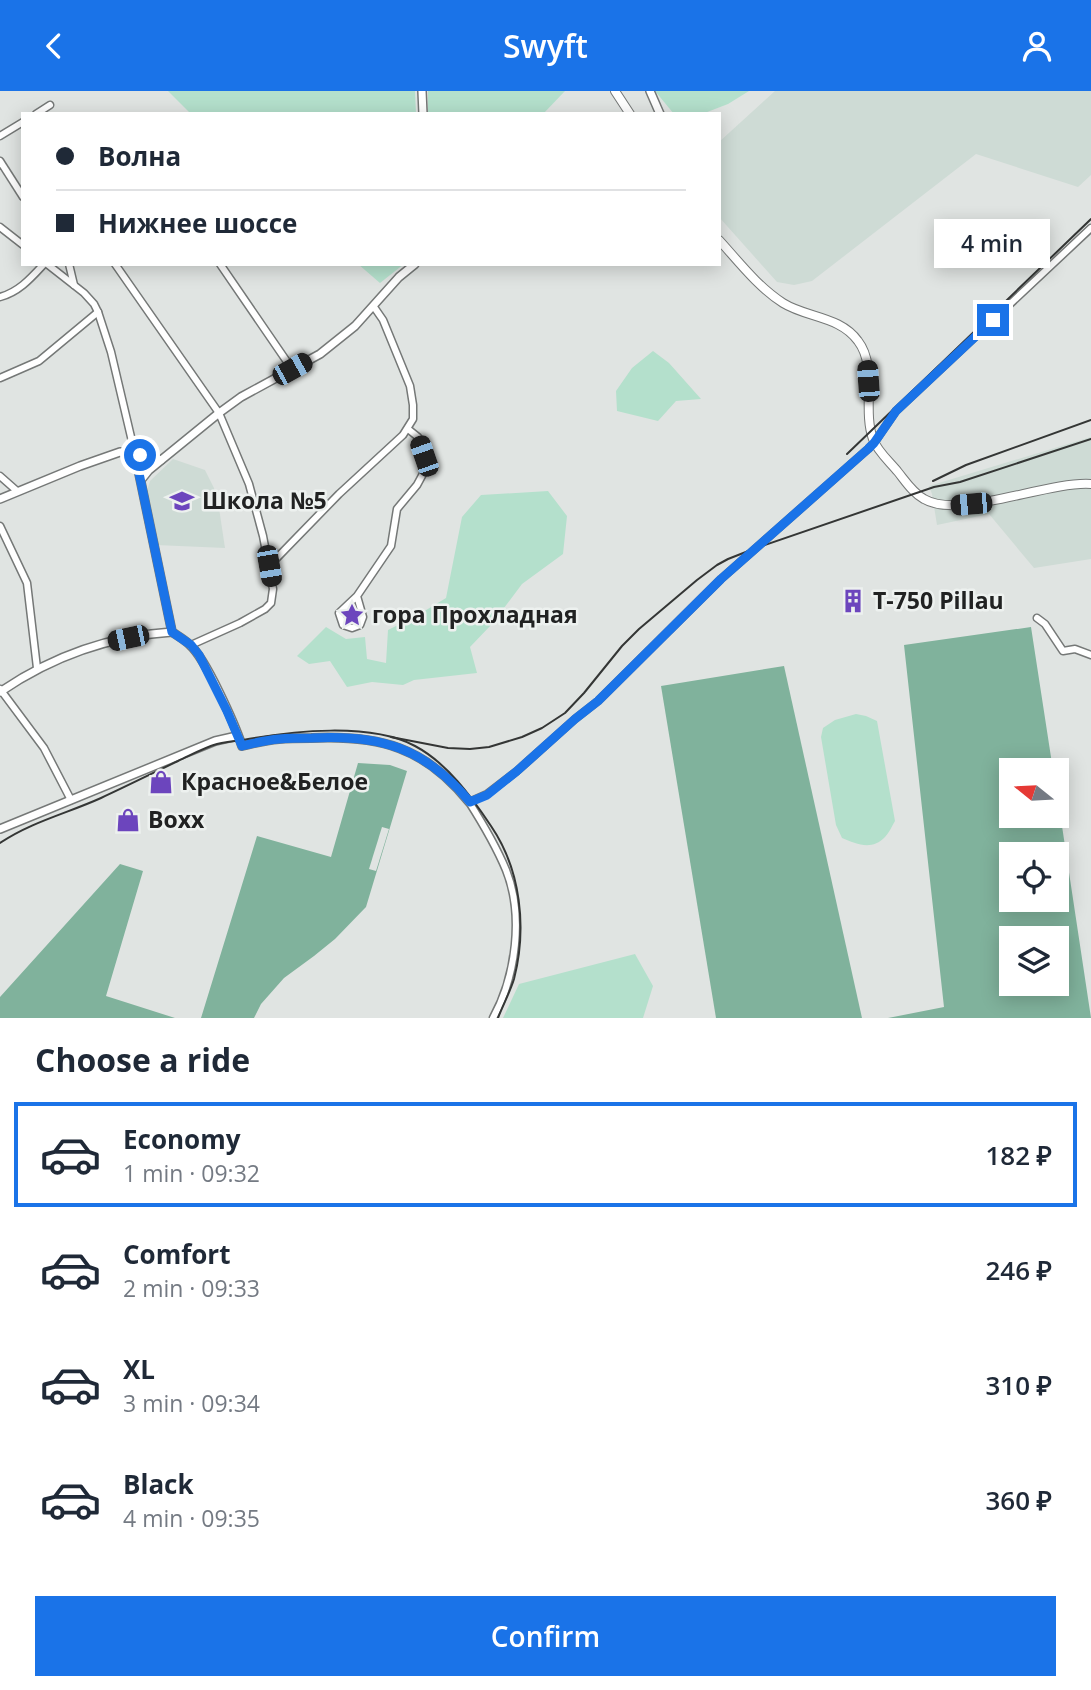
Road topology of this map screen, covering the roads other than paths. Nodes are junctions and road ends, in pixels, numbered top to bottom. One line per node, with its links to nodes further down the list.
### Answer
1 (422, 91): 6 (street)
2 (615, 91): 7 (main road)
3 (650, 91): 8 (street)
4 (50, 105): 5 (street)
5 (39, 112)
6 (423, 112)
7 (629, 112)
8 (659, 112)
9 (21, 123): 10 (street)
10 (0, 136)
11 (0, 161): 12 (street)
12 (21, 194)
13 (0, 227): 16 (street)
14 (1091, 228): 31 (street)
15 (721, 242): 31 (main road)
16 (21, 243)
17 (44, 266): 24 (street)
18 (49, 266): 23 (street)
19 (69, 266): 23 (street)
20 (117, 266): 29 (street)
21 (221, 266): 27 (street)
22 (413, 266): 25 (street)
23 (74, 285): 26 (street)
24 (0, 297)
25 (374, 307): 27 (street); 30 (street)
26 (98, 312): 28 (street); 32 (street)
27 (292, 369): 29 (street)
28 (0, 378)
29 (219, 413): 33 (street); 40 (street)
30 (408, 429): 40 (street); 41 (street)
31 (874, 443): 36 (main road); 50 (street)
32 (135, 454): 33 (street); 35 (street); 37 (street)
33 (162, 460): 35 (street)
34 (0, 475): 37 (street)
35 (141, 480): 43 (street)
36 (1091, 484)
37 (17, 491): 38 (street)
38 (0, 499)
39 (0, 526): 46 (street)
40 (269, 566): 44 (street)
41 (357, 596): 41 (street)
42 (1037, 618): 45 (street)
43 (172, 632): 44 (street); 46 (street)
44 (191, 645): 48 (street)
45 (1091, 655)
46 (37, 668): 47 (street)
47 (1, 690): 49 (street)
48 (237, 736): 49 (street); 50 (street)
49 (71, 800): 51 (street)
50 (470, 802): 52 (street)
51 (0, 829)
52 (493, 1018)

